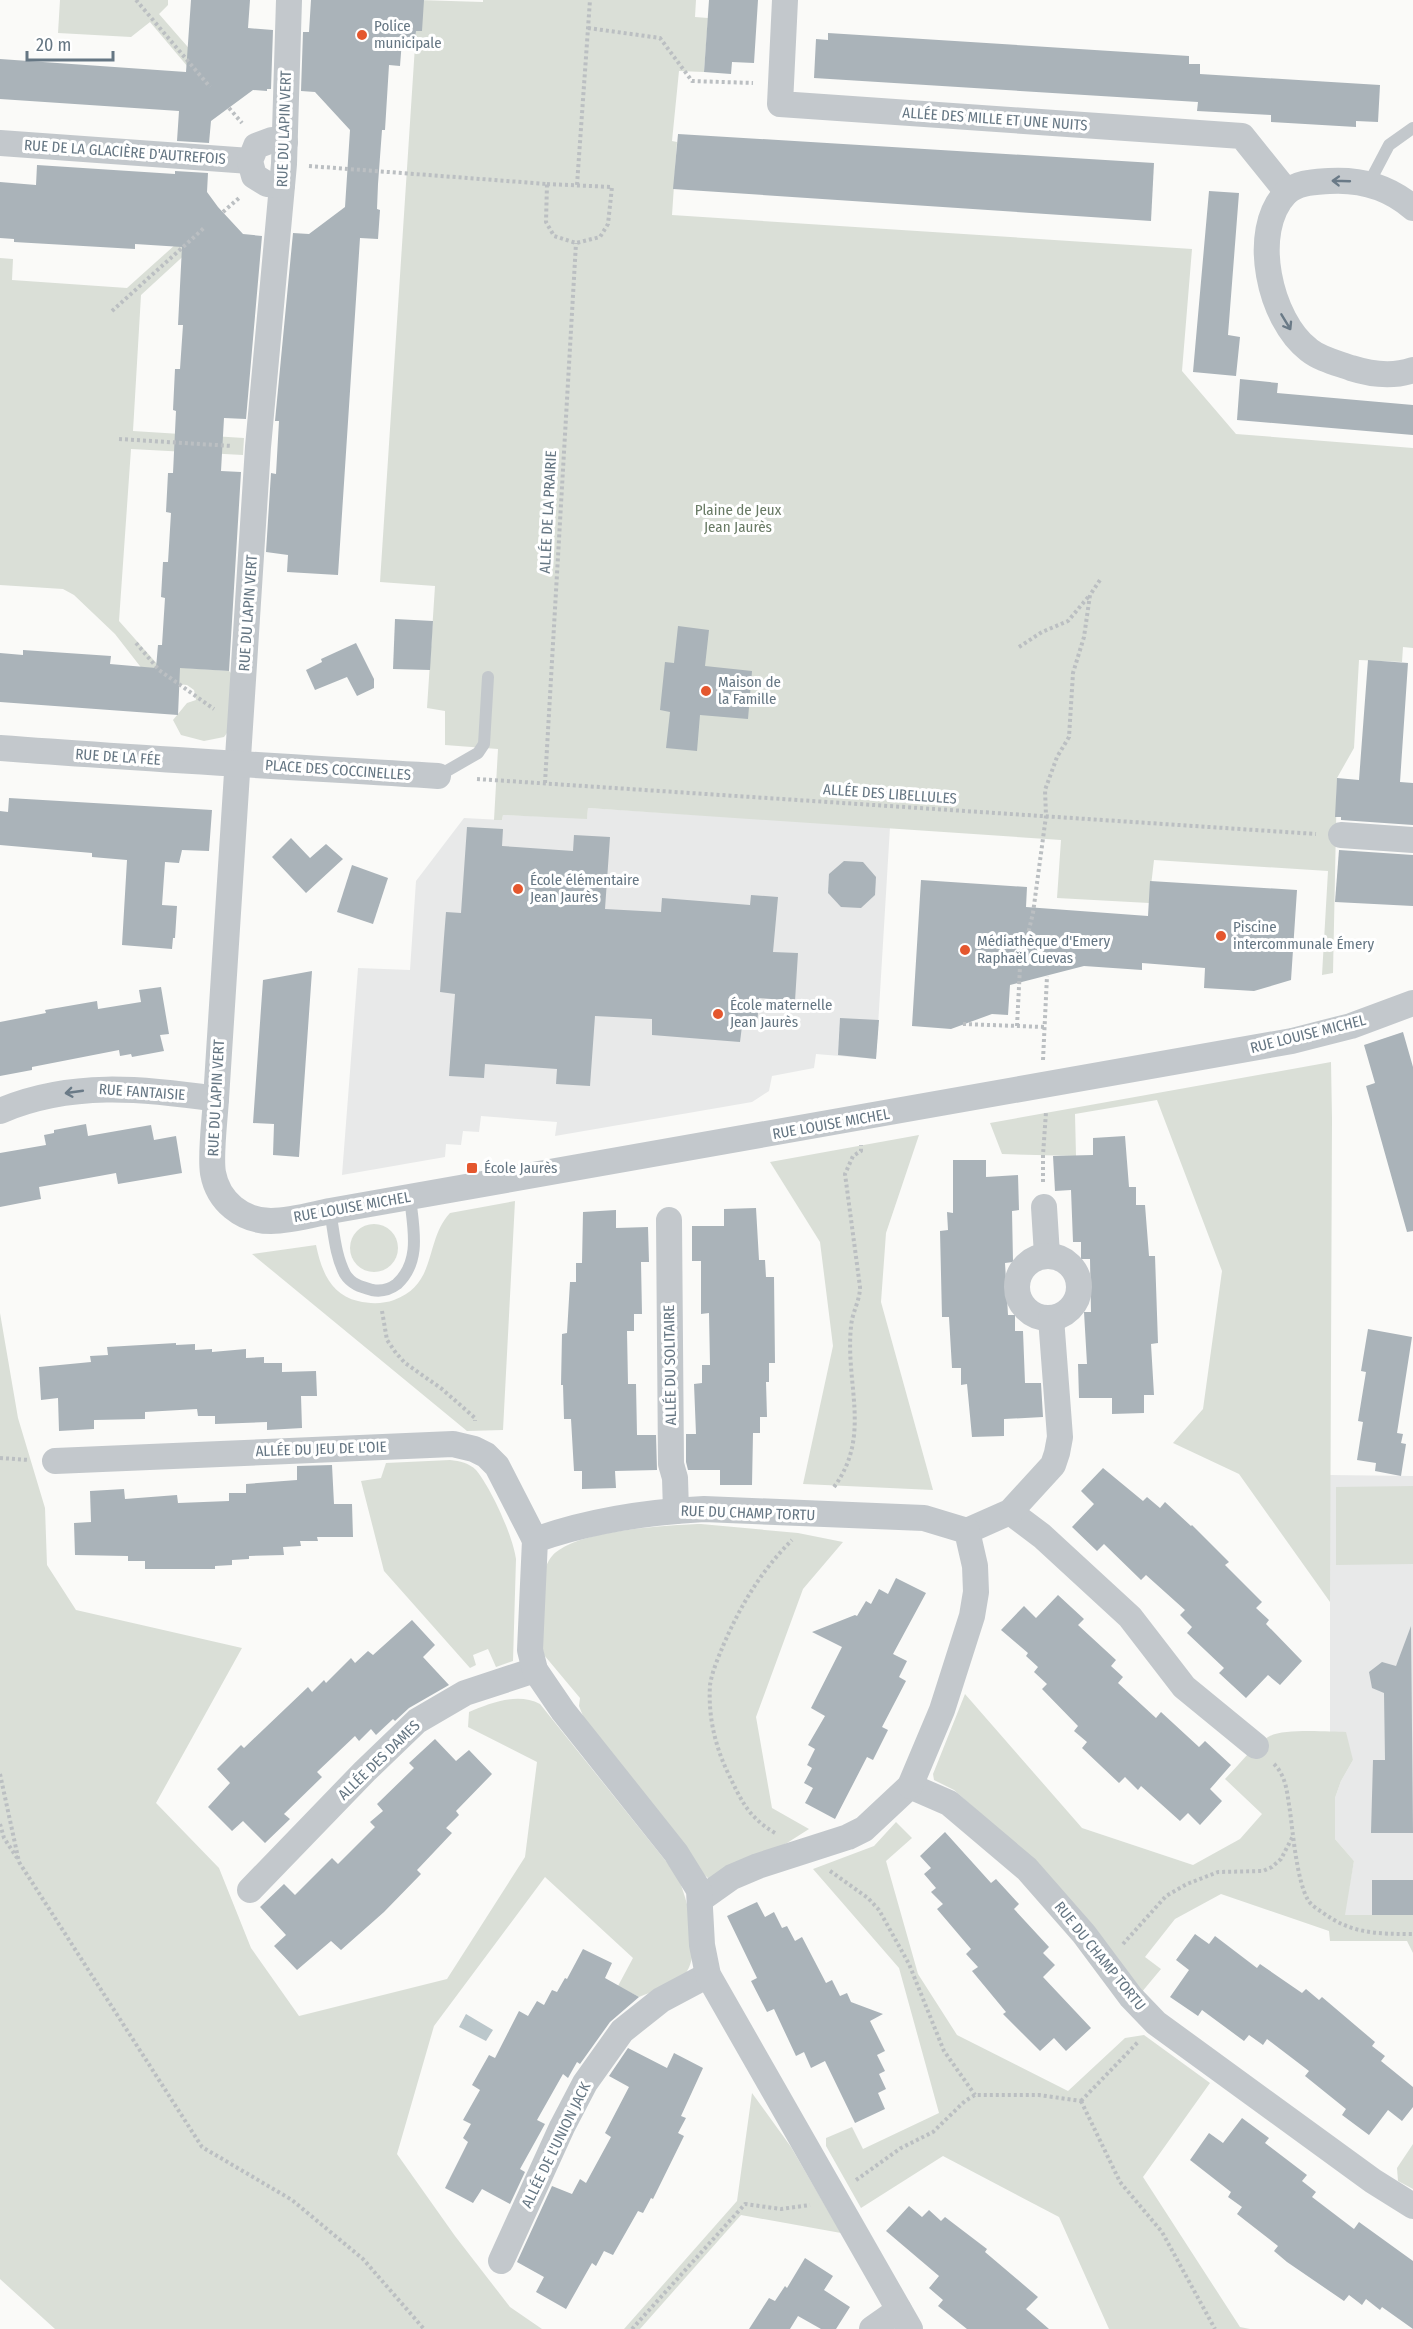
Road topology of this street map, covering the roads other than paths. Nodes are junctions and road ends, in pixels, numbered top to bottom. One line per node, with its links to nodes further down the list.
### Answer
1 (289, 0): 6 (street, RUE DU LAPIN VERT)
2 (785, 0): 8 (street, ALLÉE DES MILLE ET UNE NUITS)
3 (1413, 128): 7 (lane)
4 (0, 143): 5 (street, RUE DE LA GLACIÈRE D'AUTREFOIS)
5 (250, 161): 6 (street); 6 (street)
6 (284, 164): 13 (street, RUE DU LAPIN VERT)
7 (1369, 183): 8 (street, one-way to 8); 9 (street)
8 (1287, 192): 10 (street, one-way to 10)
9 (1413, 208)
10 (1413, 369)
11 (488, 677): 14 (lane)
12 (0, 748): 13 (street, RUE DE LA FÉE)
13 (237, 763): 14 (street, PLACE DES COCCINELLES); 18 (street, RUE DU LAPIN VERT)
14 (438, 776)
15 (1341, 835): 16 (street)
16 (1413, 840)
17 (1413, 1003): 20 (street, RUE LOUISE MICHEL)
18 (216, 1099): 19 (street, RUE FANTAISIE, one-way to 19); 23 (street, RUE DU LAPIN VERT)
19 (0, 1111)
20 (410, 1197): 22 (street, RUE LOUISE MICHEL); 22 (lane)
21 (1044, 1207): 25 (street)
22 (330, 1211): 23 (street, RUE LOUISE MICHEL)
23 (244, 1215)
24 (669, 1220): 28 (street, ALLÉE DU SOLITAIRE)
25 (1047, 1255): 26 (street); 26 (street)
26 (1051, 1318): 29 (street)
27 (55, 1461): 31 (street, ALLÉE DU JEU DE L'OIE)
28 (675, 1510): 30 (street, RUE DU CHAMP TORTU); 31 (street, RUE DU CHAMP TORTU)
29 (1010, 1512): 30 (street); 33 (street)
30 (967, 1531): 34 (street)
31 (535, 1540): 32 (street)
32 (535, 1670): 35 (street, ALLÉE DES DAMES); 36 (street)
33 (1256, 1746)
34 (910, 1786): 36 (street); 38 (street, RUE DU CHAMP TORTU)
35 (250, 1890)
36 (701, 1899): 37 (street)
37 (708, 1975): 39 (street, ALLÉE DE L'UNION JACK); 40 (street)
38 (1413, 2206)
39 (501, 2260)
40 (904, 2320): 41 (street)
41 (872, 2329)

